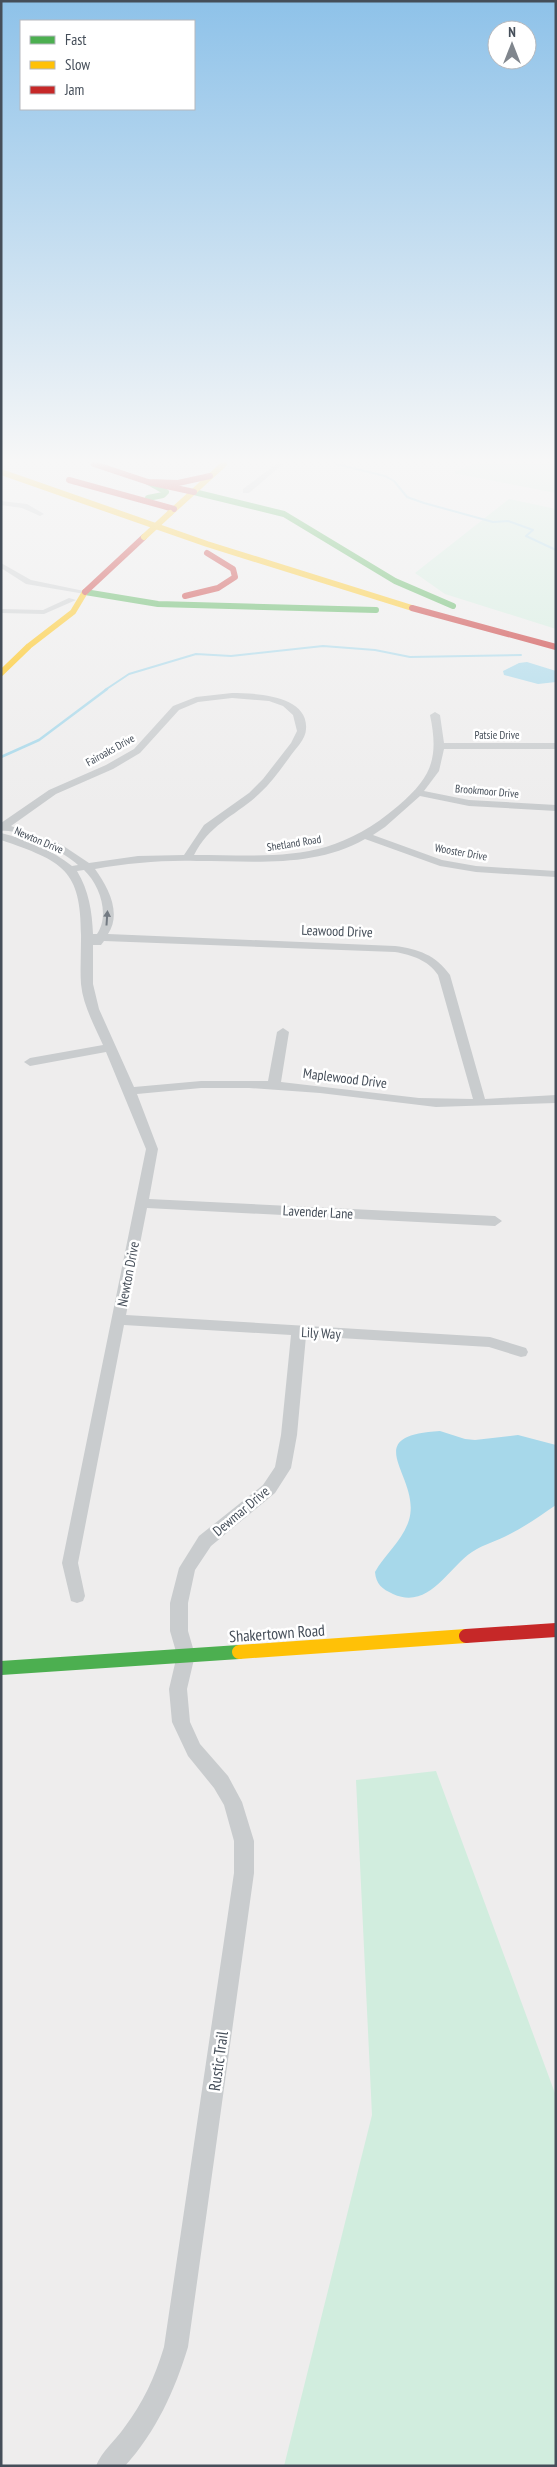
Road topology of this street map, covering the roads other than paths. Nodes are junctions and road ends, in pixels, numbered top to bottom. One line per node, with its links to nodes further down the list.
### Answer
1 (23, 579): 7 (street)
2 (99, 579): 7 (main road, bridge)
3 (233, 579): 7 (main road)
4 (314, 579): 12 (main road)
5 (343, 579): 11 (main road)
6 (392, 579): 11 (main road)
7 (85, 592): 8 (main road); 10 (main road); 13 (main road)
8 (72, 600): 9 (street); 10 (main road)
9 (1, 611)
10 (38, 638): 14 (main road)
11 (551, 638)
12 (556, 648)
13 (556, 652)
14 (1, 672)
15 (435, 715): 16 (street, Shetland Road)
16 (438, 746): 17 (street, Patsie Drive); 18 (street, Shetland Road)
17 (556, 746)
18 (417, 794): 19 (street, Brookmoor Drive); 21 (street, Shetland Road)
19 (556, 808)
20 (2, 829): 22 (street, Fairoaks Drive); 23 (street, Newton Drive); 24 (street, Newton Drive)
21 (367, 836): 22 (street, Shetland Road); 25 (street, Wooster Drive)
22 (187, 858): 23 (street, Shetland Road)
23 (87, 867): 24 (street, Shetland Road); 27 (street, Newton Drive, one-way to 23)
24 (70, 869): 26 (street, Newton Drive)
25 (556, 874)
26 (87, 937): 27 (street, Leawood Drive); 28 (street, Newton Drive)
27 (101, 937): 28 (street, Newton Drive); 35 (street, Leawood Drive)
28 (87, 961): 30 (street, Newton Drive)
29 (283, 1032): 32 (street)
30 (110, 1047): 31 (street); 33 (street, Newton Drive)
31 (30, 1062)
32 (274, 1085): 33 (street, Maplewood Drive); 35 (street, Maplewood Drive)
33 (130, 1090): 36 (street, Newton Drive)
34 (556, 1099): 35 (street, Maplewood Drive)
35 (480, 1103)
36 (142, 1203): 37 (street, Lavender Lane); 38 (street, Newton Drive)
37 (495, 1221)
38 (119, 1320): 39 (street, Lily Way); 41 (street, Newton Drive)
39 (299, 1332): 40 (street, Lily Way); 43 (street, Dewmar Drive)
40 (521, 1352)
41 (77, 1596)
42 (556, 1630): 43 (main road, Shakertown Road)
43 (186, 1655): 44 (main road, Shakertown Road); 45 (street, Rustic Trail)
44 (1, 1668)
45 (108, 2466)

